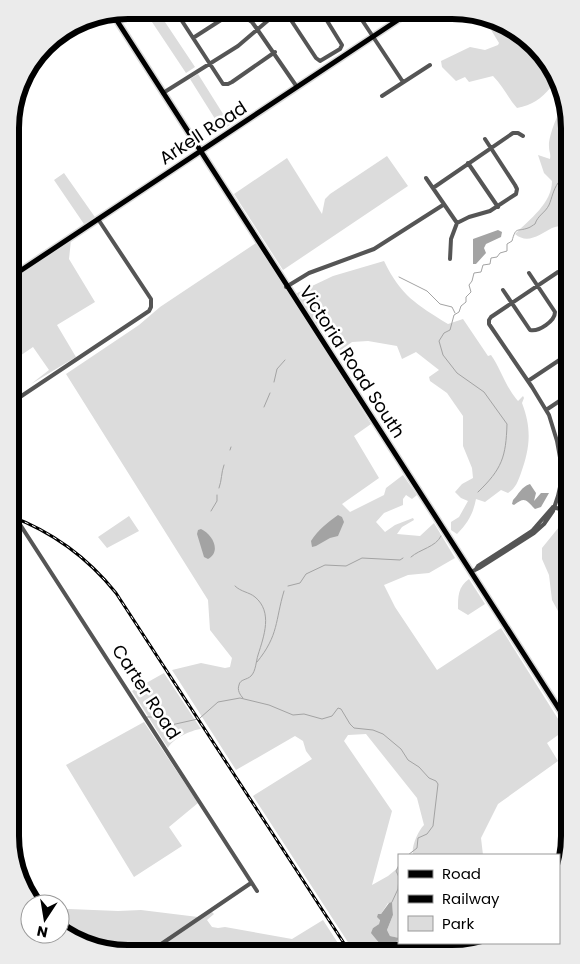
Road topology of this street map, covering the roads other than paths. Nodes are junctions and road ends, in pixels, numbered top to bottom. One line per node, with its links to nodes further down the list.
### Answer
1 (181, 19): 12 (street)
2 (223, 19): 12 (street)
3 (247, 19): 10 (street)
4 (269, 19): 10 (street)
5 (290, 19): 6 (street)
6 (326, 19)
7 (361, 19): 11 (street)
8 (400, 19): 11 (main road, Arkell Road)
9 (116, 20): 18 (main road, Victoria Road South)
10 (257, 29): 13 (street); 14 (street)
11 (373, 37): 16 (street); 17 (main road, Arkell Road)
12 (193, 38): 14 (street)
13 (274, 52): 14 (street); 17 (street)
14 (209, 64): 18 (street)
15 (430, 64): 16 (street)
16 (403, 82): 19 (street)
17 (297, 87): 23 (main road, Arkell Road)
18 (163, 93): 23 (main road, Victoria Road South)
19 (382, 96)
20 (523, 136): 22 (street)
21 (485, 139): 22 (street)
22 (491, 148): 24 (street); 28 (street)
23 (200, 151): 29 (main road, Arkell Road); 35 (main road, Victoria Road South)
24 (468, 163): 26 (street); 28 (street)
25 (426, 178): 26 (street)
26 (433, 188): 27 (street)
27 (443, 205): 30 (street); 35 (street)
28 (498, 207): 30 (street)
29 (98, 219): 32 (main road, Arkell Road); 41 (street)
30 (457, 223): 31 (street)
31 (450, 259)
32 (19, 272)
33 (561, 272): 36 (street)
34 (529, 273): 36 (street)
35 (286, 286): 51 (main road, Victoria Road South)
36 (538, 286): 38 (street); 38 (street)
37 (503, 290): 38 (street)
38 (511, 303): 40 (street)
39 (561, 360): 40 (street)
40 (528, 381): 43 (street)
41 (19, 399)
42 (561, 400): 43 (street)
43 (546, 410): 45 (street)
44 (561, 440): 45 (street)
45 (557, 441): 46 (street)
46 (561, 463)
47 (561, 483): 48 (street)
48 (553, 508): 49 (street); 51 (street)
49 (561, 510)
50 (19, 523): 55 (street, Carter Road)
51 (473, 571): 53 (main road, Victoria Road South)
52 (561, 706): 53 (street)
53 (558, 708): 54 (main road, Victoria Road South)
54 (561, 712)
55 (251, 883): 56 (street, Carter Road); 57 (street)
56 (257, 891)
57 (160, 945)

